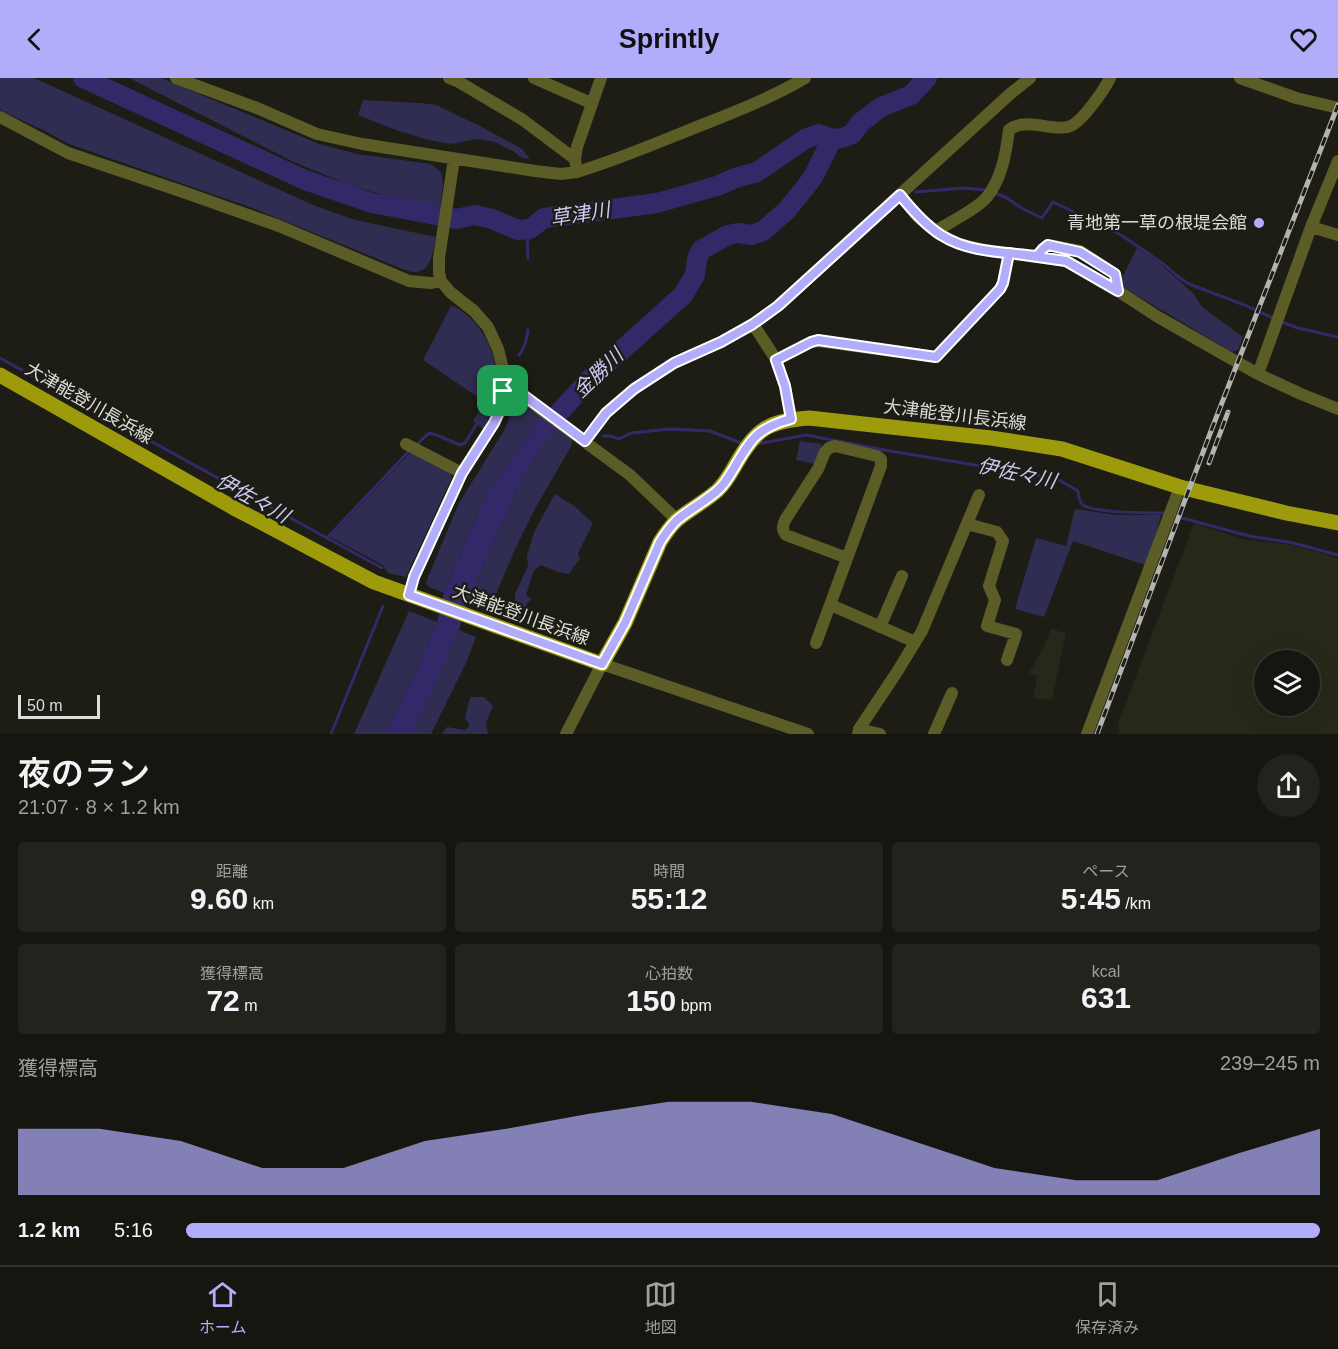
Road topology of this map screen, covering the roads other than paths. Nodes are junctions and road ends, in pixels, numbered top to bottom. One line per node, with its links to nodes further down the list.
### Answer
1 (176, 78): 10 (street)
2 (204, 78): 10 (street)
3 (534, 78): 11 (street)
4 (601, 78): 11 (street)
5 (805, 78): 16 (street)
6 (1030, 78): 17 (street)
7 (1110, 78): 19 (street)
8 (1240, 78): 12 (street)
9 (456, 79): 16 (street)
10 (226, 96): 14 (street)
11 (591, 103): 16 (street)
12 (1338, 108)
13 (0, 117): 22 (street)
14 (454, 159): 16 (street); 22 (street)
15 (1338, 160): 18 (street)
16 (576, 166)
17 (900, 195): 19 (street); 23 (street)
18 (1311, 227): 20 (street); 25 (street)
19 (936, 231): 21 (street)
20 (1338, 235)
21 (1009, 253): 24 (street); 25 (street)
22 (441, 281): 27 (street)
23 (753, 324): 24 (street); 30 (street)
24 (776, 360): 29 (street)
25 (1258, 374): 28 (street)
26 (0, 375): 40 (main road, 大津能登川長浜線)
27 (503, 391): 30 (street); 32 (street)
28 (1338, 409)
29 (791, 419): 33 (main road, 大津能登川長浜線); 35 (main road, 大津能登川長浜線)
30 (582, 439): 35 (street)
31 (406, 444): 32 (street)
32 (462, 473): 40 (street)
33 (1180, 487): 36 (main road, 大津能登川長浜線); 54 (street)
34 (980, 495): 37 (street)
35 (677, 520): 46 (main road, 大津能登川長浜線)
36 (1338, 523)
37 (967, 524): 43 (street); 45 (street)
38 (847, 558): 38 (street); 41 (street)
39 (902, 576): 42 (street)
40 (416, 598): 46 (main road, 大津能登川長浜線)
41 (831, 605): 42 (street); 44 (street)
42 (880, 627): 43 (street)
43 (915, 642): 49 (street)
44 (816, 643)
45 (1007, 660)
46 (602, 664): 48 (street); 50 (street)
47 (952, 693): 53 (street)
48 (776, 729): 51 (street)
49 (858, 731): 52 (street)
50 (566, 734)
51 (808, 734)
52 (880, 734)
53 (934, 734)
54 (1087, 734)

